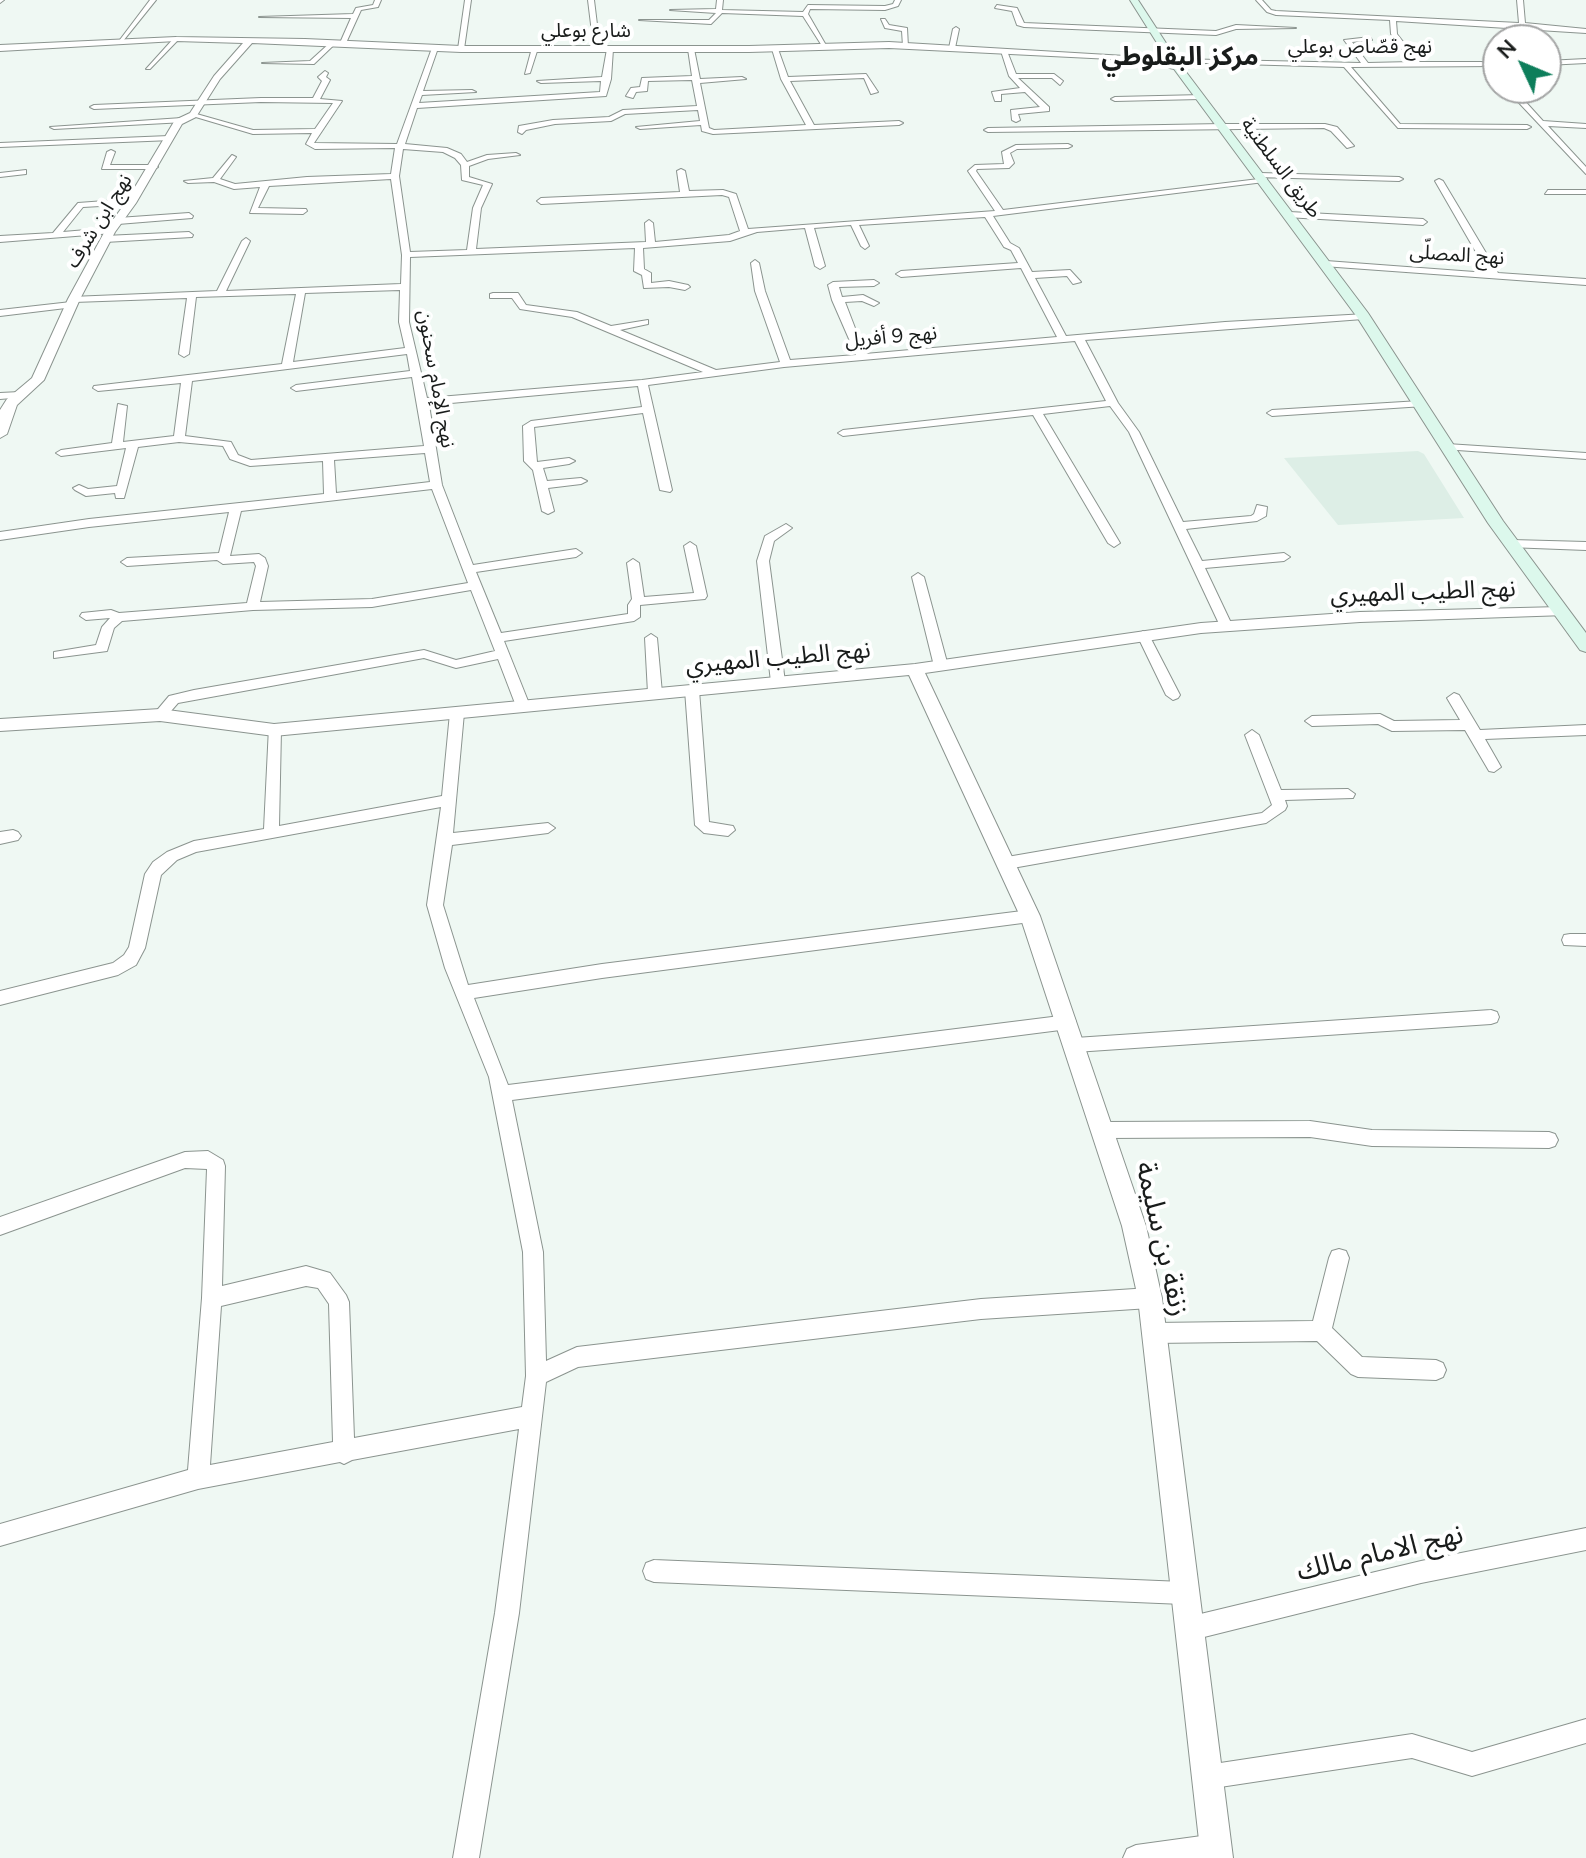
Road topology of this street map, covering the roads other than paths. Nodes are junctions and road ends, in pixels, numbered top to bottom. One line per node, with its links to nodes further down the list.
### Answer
1 (153, 0): 29 (street)
2 (378, 0): 15 (street)
3 (468, 0): 38 (street)
4 (591, 0): 39 (street)
5 (720, 0): 14 (street)
6 (815, 0): 13 (street)
7 (898, 0): 13 (street)
8 (1134, 0): 26 (main road, طريق السلطنية)
9 (1259, 0): 19 (street)
10 (1520, 0): 21 (street)
11 (997, 7): 26 (street)
12 (673, 10): 14 (street)
13 (806, 10): 14 (street); 33 (street)
14 (720, 12): 17 (street)
15 (355, 16): 16 (street); 31 (street)
16 (262, 17)
17 (642, 20)
18 (883, 20): 32 (street)
19 (1393, 20): 20 (street); 50 (street)
20 (1496, 24)
21 (1522, 24)
22 (1347, 25): 49 (street)
23 (1293, 28): 26 (street)
24 (956, 29): 37 (street)
25 (1562, 29): 27 (street)
26 (1155, 31): 45 (main road, طريق السلطنية)
27 (1586, 31)
28 (176, 39): 29 (street, شارع بوعلي); 30 (street, شارع بوعلي); 53 (street)
29 (121, 40): 34 (street, شارع بوعلي)
30 (250, 40): 31 (street, شارع بوعلي); 71 (street, نهج ابن شرف)
31 (339, 42): 35 (street, شارع بوعلي); 48 (street)
32 (906, 46): 33 (street, شارع بوعلي); 37 (street, شارع بوعلي)
33 (824, 47): 42 (street, شارع بوعلي)
34 (0, 48)
35 (435, 48): 38 (street, شارع بوعلي); 66 (street, نهج الإمام سحنون)
36 (535, 48): 38 (street, شارع بوعلي); 39 (street, شارع بوعلي); 55 (street)
37 (952, 48): 43 (street, شارع بوعلي)
38 (461, 49)
39 (597, 49): 40 (street, شارع بوعلي)
40 (610, 49): 41 (street, شارع بوعلي); 57 (street)
41 (691, 49): 42 (street, شارع بوعلي); 60 (street)
42 (775, 49): 59 (street)
43 (1004, 51): 44 (street, شارع بوعلي); 56 (street)
44 (1137, 58): 45 (main road); 45 (main road)
45 (1172, 59): 52 (street, نهج قصّاص بوعلي); 70 (main road, طريق السلطنية)
46 (1586, 61): 47 (street)
47 (1562, 62)
48 (265, 63)
49 (1365, 64): 50 (street, نهج قصّاص بوعلي); 52 (street, نهج قصّاص بوعلي)
50 (1417, 64): 51 (street, نهج قصّاص بوعلي)
51 (1482, 64)
52 (1346, 65): 90 (street)
53 (148, 68)
54 (325, 73): 72 (street)
55 (527, 73)
56 (1013, 76): 62 (street); 63 (street)
57 (607, 79): 61 (street); 67 (street)
58 (742, 79): 60 (street)
59 (785, 79): 65 (street); 89 (street)
60 (695, 80): 69 (street); 79 (street)
61 (541, 81)
62 (1060, 83)
63 (1025, 90): 73 (street); 81 (street)
64 (472, 92): 66 (street)
65 (874, 92)
66 (419, 93): 76 (street, نهج الإمام سحنون)
67 (603, 94): 76 (street); 78 (street)
68 (164, 95): 71 (street)
69 (630, 96)
70 (1200, 97): 74 (street); 85 (main road, طريق السلطنية)
71 (205, 99): 72 (street); 77 (street); 80 (street, نهج ابن شرف)
72 (316, 99): 92 (street)
73 (998, 99)
74 (1115, 99)
75 (1525, 104): 84 (street)
76 (414, 106): 96 (street, نهج الإمام سحنون)
77 (94, 107)
78 (603, 107)
79 (700, 108): 82 (street); 93 (street)
80 (187, 117): 87 (street); 92 (street); 94 (street, نهج ابن شرف)
81 (1016, 120)
82 (704, 123): 88 (street); 89 (street)
83 (899, 123): 89 (street)
84 (1544, 123): 86 (street); 106 (street)
85 (1223, 126): 91 (street); 98 (street); 109 (main road, طريق السلطنية)
86 (1586, 126)
87 (54, 127)
88 (640, 127)
89 (811, 127)
90 (1527, 127)
91 (988, 130)
92 (317, 131): 96 (street)
93 (522, 132)
94 (169, 138): 95 (street); 103 (street, نهج ابن شرف)
95 (0, 145)
96 (400, 146): 102 (street); 108 (street, نهج الإمام سحنون)
97 (1068, 146): 121 (street)
98 (1350, 146)
99 (111, 152): 103 (street)
100 (516, 155): 102 (street)
101 (232, 157): 111 (street)
102 (465, 165): 138 (street)
103 (154, 167): 119 (street, نهج ابن شرف)
104 (681, 171): 117 (street)
105 (23, 172): 107 (street)
106 (1586, 172)
107 (0, 175)
108 (395, 176): 114 (street); 139 (street, نهج الإمام سحنون)
109 (1262, 178): 110 (street); 121 (street); 123 (main road, طريق السلطنية)
110 (1399, 179)
111 (215, 180): 112 (street); 114 (street)
112 (188, 181)
113 (1439, 181): 146 (street)
114 (265, 185): 120 (street)
115 (1548, 192): 116 (street)
116 (1586, 192)
117 (685, 194): 118 (street); 130 (street)
118 (541, 201)
119 (132, 202): 129 (street, نهج ابن شرف); 131 (street)
120 (303, 211)
121 (1000, 212): 122 (street)
122 (988, 214): 127 (street); 142 (street)
123 (1289, 215): 125 (street); 141 (main road, طريق السلطنية)
124 (189, 216): 129 (street)
125 (1423, 222)
126 (649, 223): 136 (street)
127 (854, 223): 128 (street); 137 (street)
128 (809, 226): 130 (street); 143 (street)
129 (111, 230): 131 (street); 132 (street); 158 (street, نهج ابن شرف)
130 (745, 232): 136 (street)
131 (56, 235): 133 (street)
132 (189, 235)
133 (0, 239)
134 (246, 241): 153 (street)
135 (639, 245): 136 (street); 138 (street); 151 (street)
136 (651, 245)
137 (865, 246)
138 (471, 252): 139 (street)
139 (406, 255): 150 (street, نهج الإمام سحنون)
140 (755, 263): 170 (street)
141 (1326, 264): 146 (street, نهج المصلّى); 162 (main road, طريق السلطنية)
142 (1025, 265): 144 (street); 145 (street)
143 (820, 266)
144 (901, 274)
145 (1031, 275): 147 (street); 166 (street)
146 (1495, 276): 148 (street, نهج المصلّى)
147 (1076, 282)
148 (1586, 282)
149 (874, 283): 157 (street)
150 (405, 287): 152 (street); 167 (street, نهج الإمام سحنون)
151 (685, 287)
152 (301, 291): 153 (street); 171 (street)
153 (220, 294): 154 (street)
154 (192, 295): 158 (street); 168 (street)
155 (493, 296): 161 (street)
156 (574, 299): 161 (street)
157 (837, 300): 159 (street); 169 (street)
158 (72, 302): 160 (street); 178 (street, نهج ابن شرف)
159 (874, 303)
160 (0, 313)
161 (574, 314): 164 (street)
162 (1363, 316): 165 (street, نهج 9 أفريل); 182 (main road, طريق السلطنية)
163 (645, 322): 164 (street)
164 (611, 329): 172 (street)
165 (1079, 339): 166 (street, نهج 9 أفريل); 181 (street)
166 (1063, 340): 169 (street, نهج 9 أفريل)
167 (411, 350): 171 (street); 173 (street, نهج الإمام سحنون)
168 (184, 354)
169 (862, 358): 170 (street, نهج 9 أفريل)
170 (786, 364): 172 (street, نهج 9 أفريل)
171 (287, 365): 174 (street)
172 (714, 372): 175 (street, نهج 9 أفريل)
173 (416, 373): 177 (street); 180 (street, نهج الإمام سحنون)
174 (187, 379): 176 (street); 189 (street)
175 (642, 383): 180 (street, نهج 9 أفريل); 184 (street)
176 (98, 388)
177 (296, 388)
178 (20, 395): 179 (street); 188 (street, نهج ابن شرف)
179 (0, 396)
180 (423, 402): 193 (street, نهج الإمام سحنون)
181 (1113, 403): 185 (street); 208 (street)
182 (1420, 404): 186 (street); 192 (main road, طريق السلطنية)
183 (122, 406): 191 (street)
184 (648, 409): 198 (street); 203 (street)
185 (1036, 411): 187 (street); 211 (street)
186 (1272, 413)
187 (843, 433)
188 (0, 434)
189 (179, 439): 190 (street); 196 (street)
190 (133, 444): 191 (street); 202 (street)
191 (117, 446): 194 (street)
192 (1447, 447): 195 (street); 212 (main road)
193 (430, 449): 196 (street); 200 (street, نهج الإمام سحنون)
194 (61, 453)
195 (1586, 456)
196 (328, 459): 204 (street)
197 (569, 461): 198 (street)
198 (534, 466): 201 (street)
199 (581, 481): 201 (street)
200 (436, 485): 204 (street); 221 (street, نهج الإمام سحنون)
201 (543, 485): 207 (street)
202 (79, 488)
203 (666, 490)
204 (330, 497): 206 (street)
205 (1261, 507): 208 (street)
206 (236, 508): 210 (street); 216 (street)
207 (548, 511)
208 (1178, 526): 220 (street)
209 (786, 528): 238 (street)
210 (0, 536)
211 (1114, 543)
212 (1512, 544): 214 (street); 226 (main road)
213 (690, 546): 224 (street)
214 (1586, 546)
215 (576, 553): 221 (street)
216 (223, 556): 218 (street); 225 (street)
217 (1284, 557): 220 (street)
218 (127, 562)
219 (633, 563): 224 (street)
220 (1197, 565): 229 (street)
221 (470, 569): 223 (street, نهج الإمام سحنون)
222 (918, 577): 236 (street)
223 (476, 585): 225 (street); 231 (street, نهج الإمام سحنون)
224 (636, 602): 231 (street)
225 (253, 606): 228 (street)
226 (1560, 612): 229 (street, نهج الطيب المهيري); 233 (main road)
227 (86, 616): 228 (street)
228 (118, 617): 235 (street)
229 (1226, 625): 230 (street, نهج الطيب المهيري)
230 (1143, 635): 236 (street, نهج الطيب المهيري); 241 (street)
231 (496, 638): 234 (street, نهج الإمام سحنون)
232 (651, 638): 240 (street)
233 (1586, 646)
234 (503, 654): 243 (street, نهج الإمام سحنون); 245 (street)
235 (59, 655)
236 (941, 666): 237 (street, نهج الطيب المهيري)
237 (915, 669): 238 (street, نهج الطيب المهيري); 260 (street, زنقة بن سليمة)
238 (778, 682): 239 (street, نهج الطيب المهيري)
239 (692, 690): 240 (street, نهج الطيب المهيري); 257 (street)
240 (655, 693): 243 (street, نهج الطيب المهيري)
241 (1173, 695)
242 (1454, 698): 249 (street)
243 (523, 706): 244 (street, نهج الطيب المهيري)
244 (457, 713): 248 (street, نهج الطيب المهيري); 255 (street)
245 (160, 715): 247 (street, نهج الطيب المهيري); 248 (street, نهج الطيب المهيري)
246 (1312, 721): 249 (street)
247 (0, 725)
248 (274, 730): 258 (street)
249 (1473, 730): 250 (street); 252 (street)
250 (1586, 730)
251 (1252, 735): 254 (street)
252 (1494, 767)
253 (1348, 794): 254 (street)
254 (1277, 795): 260 (street)
255 (449, 800): 258 (street); 259 (street)
256 (548, 828): 259 (street)
257 (728, 830)
258 (271, 833): 263 (street)
259 (445, 840): 262 (street)
260 (1007, 863): 261 (street, زنقة بن سليمة)
261 (1030, 916): 262 (street); 265 (street, زنقة بن سليمة)
262 (464, 993): 266 (street)
263 (0, 998)
264 (1491, 1017): 265 (street)
265 (1071, 1034): 266 (street); 267 (street, زنقة بن سليمة)
266 (501, 1094): 276 (street)
267 (1104, 1130): 268 (street); 272 (street, زنقة بن سليمة)
268 (1549, 1140)
269 (0, 1226): 271 (street)
270 (1339, 1258): 273 (street)
271 (212, 1298): 278 (street); 279 (street)
272 (1150, 1298): 274 (street, زنقة بن سليمة); 276 (street)
273 (1321, 1331): 274 (street); 275 (street)
274 (1153, 1333): 283 (street, زنقة بن سليمة)
275 (1436, 1370)
276 (536, 1376): 277 (street)
277 (530, 1416): 278 (street); 288 (street)
278 (344, 1453): 279 (street)
279 (198, 1478): 280 (street)
280 (0, 1535)
281 (1586, 1539): 284 (street, نهج الامام مالك)
282 (654, 1571): 283 (street)
283 (1183, 1593): 284 (street, زنقة بن سليمة)
284 (1188, 1629): 286 (street, زنقة بن سليمة)
285 (1586, 1731): 286 (street)
286 (1207, 1777): 287 (street, زنقة بن سليمة)
287 (1216, 1853): 289 (street)
288 (466, 1858)
289 (1136, 1858)

